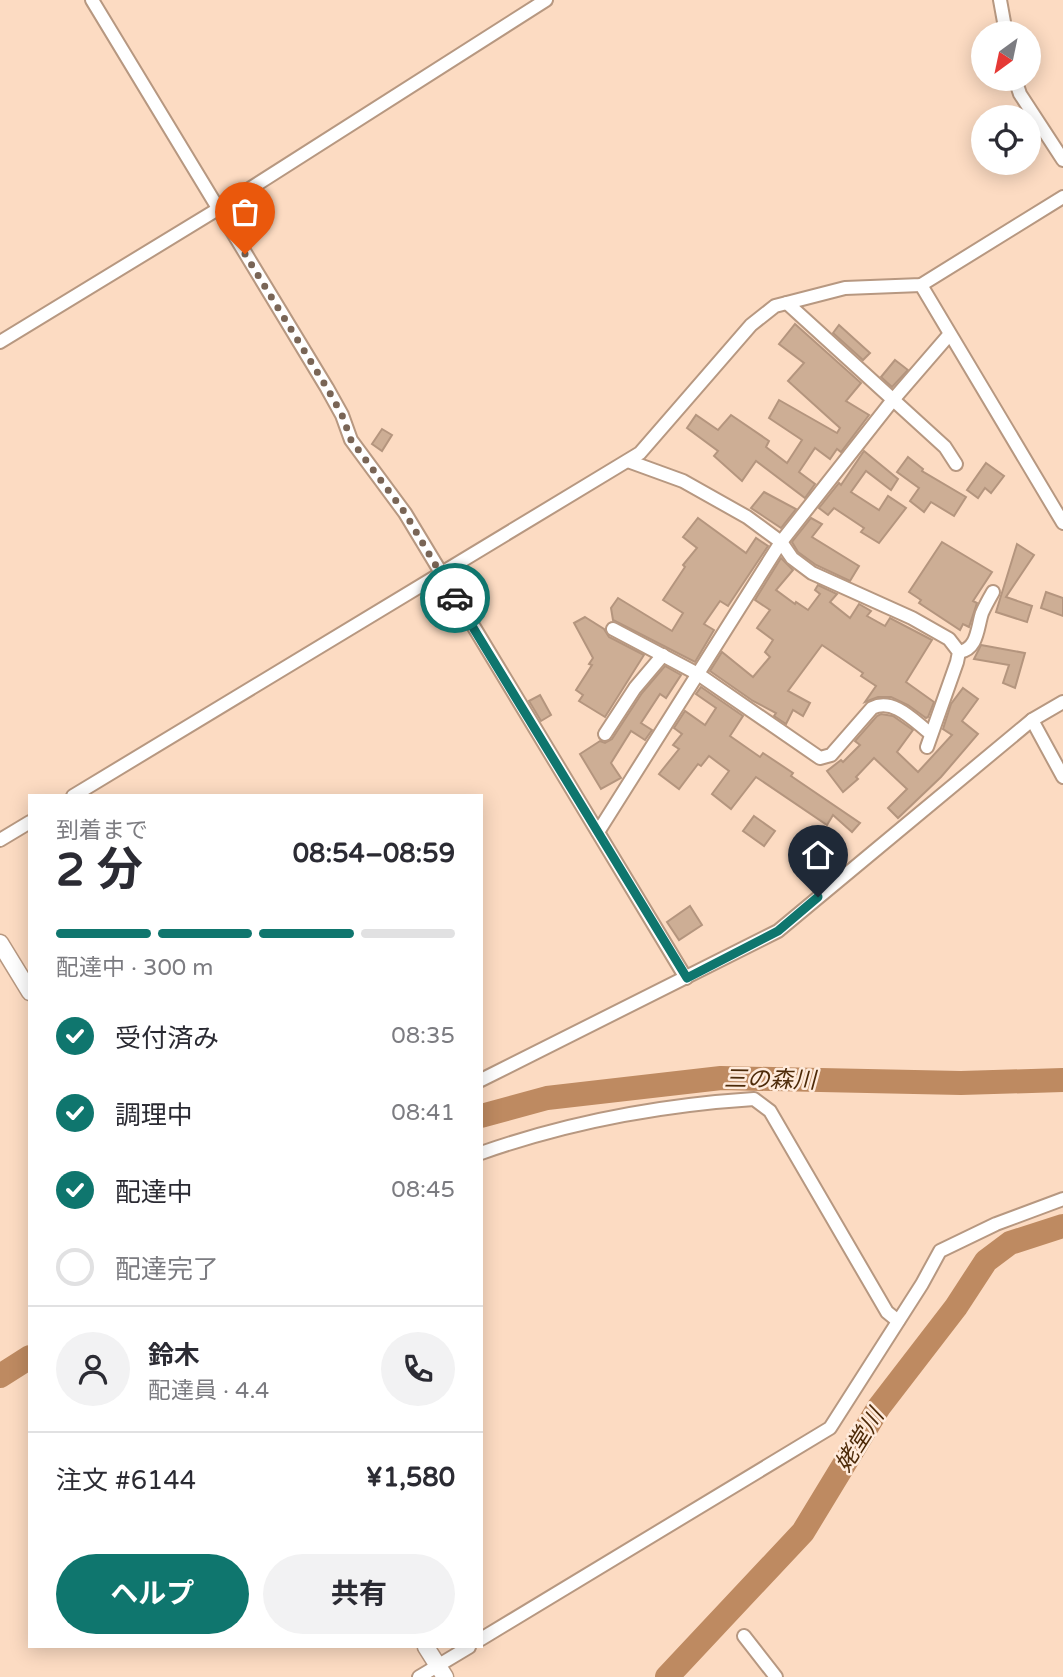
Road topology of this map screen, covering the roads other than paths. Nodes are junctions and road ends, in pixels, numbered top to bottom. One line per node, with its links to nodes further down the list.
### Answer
1 (92, 0): 8 (street)
2 (546, 0): 8 (street)
3 (1000, 0): 4 (street)
4 (1004, 21)
5 (1019, 91): 6 (street)
6 (1063, 160)
7 (1063, 197): 9 (street)
8 (218, 209): 12 (street); 18 (street)
9 (921, 285): 10 (street); 11 (street)
10 (787, 303): 13 (street); 14 (street)
11 (949, 335): 13 (street); 16 (street)
12 (0, 342)
13 (892, 401): 15 (street); 17 (street)
14 (628, 461): 17 (street); 18 (street)
15 (956, 464)
16 (1063, 523)
17 (780, 542): 21 (street); 23 (street)
18 (440, 575): 28 (street); 30 (street)
19 (993, 592): 21 (street)
20 (613, 629): 22 (street)
21 (959, 652): 23 (street)
22 (663, 655): 23 (street); 26 (street)
23 (698, 674): 30 (street)
24 (1063, 702): 25 (street)
25 (1032, 720): 27 (street); 33 (street)
26 (605, 734)
27 (1063, 777)
28 (76, 794)
29 (28, 823): 31 (street)
30 (598, 832): 33 (street)
31 (0, 840)
32 (0, 943): 34 (street)
33 (687, 978): 35 (street)
34 (28, 989)
35 (483, 1079)
36 (483, 1152): 38 (street)
37 (1063, 1199): 38 (street)
38 (898, 1321): 40 (street)
39 (744, 1636): 45 (street)
40 (483, 1638)
41 (427, 1648): 43 (street)
42 (468, 1648): 43 (street)
43 (442, 1673): 44 (street)
44 (419, 1677)
45 (775, 1677)

